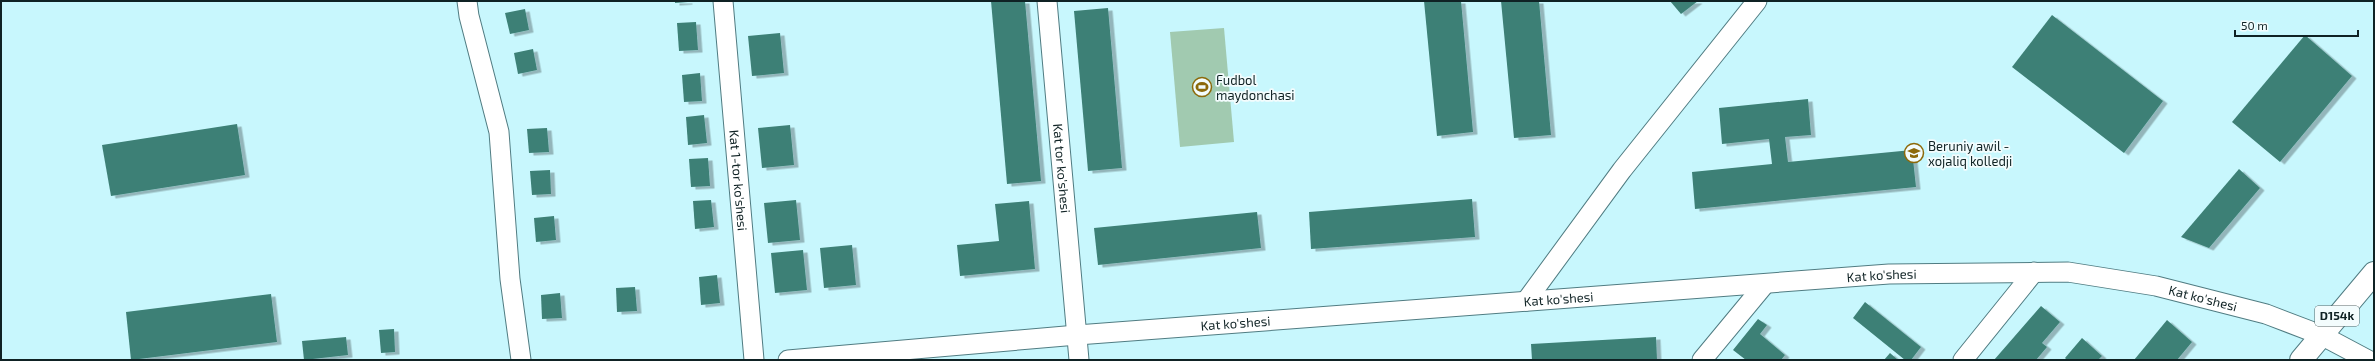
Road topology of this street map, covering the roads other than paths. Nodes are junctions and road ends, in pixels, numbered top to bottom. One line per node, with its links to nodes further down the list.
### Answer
1 (467, 1): 12 (street)
2 (723, 1): 13 (street, Kat 1-tor ko'shesi)
3 (1047, 1): 9 (street, Kat tor ko'shesi)
4 (1751, 3): 8 (street)
5 (2034, 272): 7 (street, Kat ko'shesi); 10 (street, Kat ko'shesi); 16 (street)
6 (2374, 273): 10 (main road, D154k)
7 (1765, 284): 8 (street, Kat ko'shesi); 15 (street)
8 (1526, 301): 9 (street, Kat ko'shesi)
9 (1078, 335): 11 (street, Kat tor ko'shesi); 14 (street, Kat ko'shesi)
10 (2321, 335): 17 (main road, D154k); 18 (street, Kat ko'shesi)
11 (1080, 359)
12 (521, 360)
13 (754, 360)
14 (788, 360)
15 (1702, 360)
16 (1963, 360)
17 (2301, 360)
18 (2368, 360)

